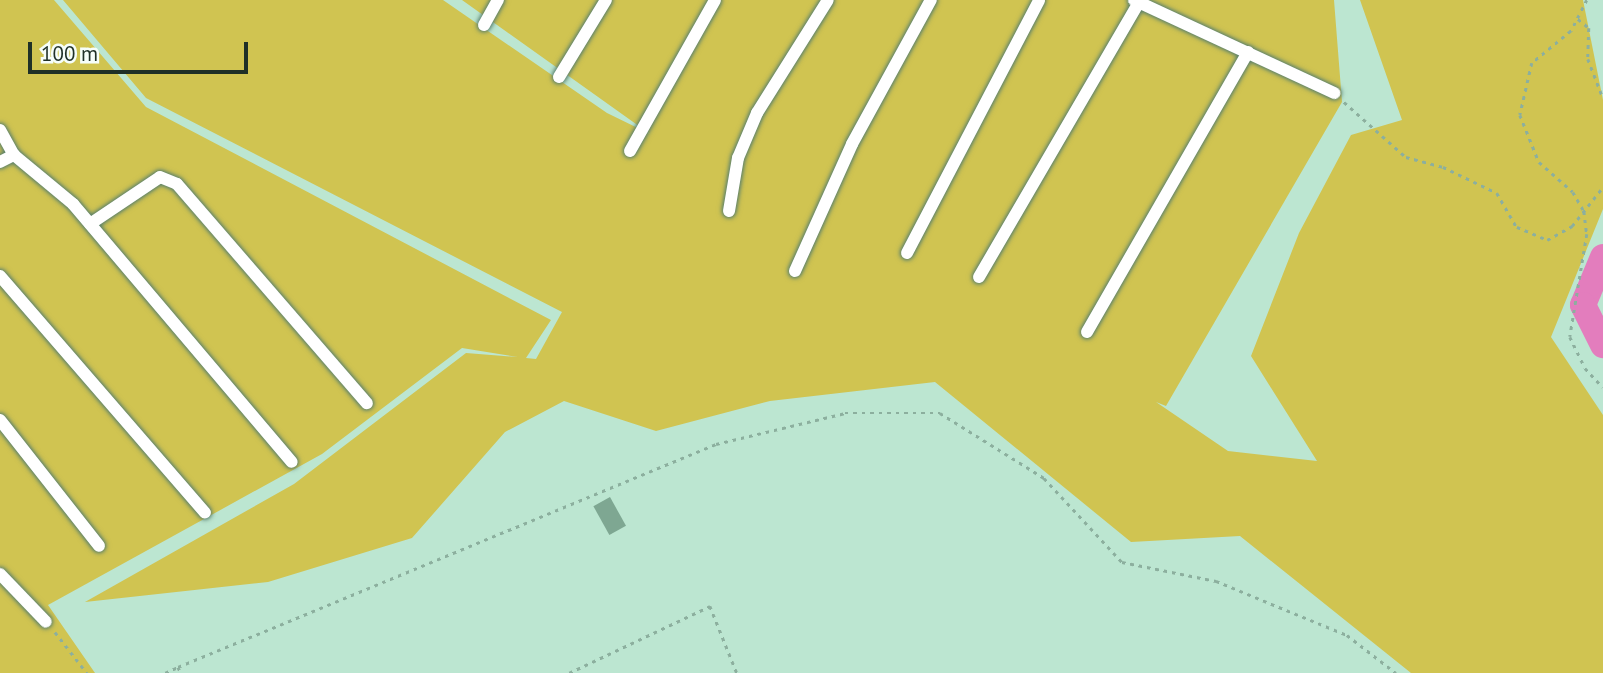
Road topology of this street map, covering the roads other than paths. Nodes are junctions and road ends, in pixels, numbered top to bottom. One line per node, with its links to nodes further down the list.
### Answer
1 (498, 0): 8 (street)
2 (606, 0): 10 (street)
3 (715, 0): 13 (street)
4 (828, 0): 16 (street)
5 (931, 0): 19 (street)
6 (1039, 0): 18 (street)
7 (1136, 1): 9 (street); 21 (street)
8 (484, 25)
9 (1248, 52): 11 (street); 22 (street)
10 (559, 77)
11 (1334, 93)
12 (0, 130): 14 (street)
13 (630, 151)
14 (14, 155): 15 (street); 17 (street)
15 (0, 162)
16 (729, 211)
17 (90, 225): 23 (street); 25 (street)
18 (907, 253)
19 (794, 271)
20 (0, 276): 26 (street)
21 (979, 277)
22 (1087, 332)
23 (367, 403)
24 (0, 420): 27 (street)
25 (292, 462)
26 (205, 513)
27 (99, 546)
28 (0, 574): 29 (street)
29 (46, 622)

